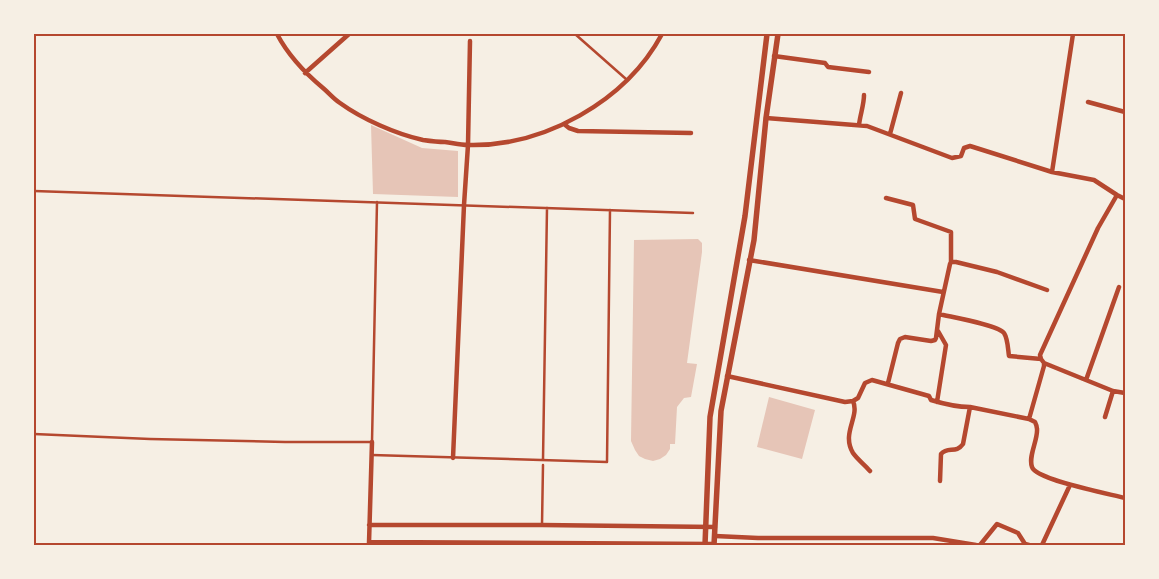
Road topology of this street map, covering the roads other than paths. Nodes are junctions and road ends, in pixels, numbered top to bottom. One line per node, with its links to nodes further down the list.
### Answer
1 (277, 34): 11 (street)
2 (349, 34): 11 (street)
3 (575, 34): 12 (lane)
4 (662, 34): 12 (street)
5 (767, 34): 63 (street)
6 (778, 34): 9 (street)
7 (1073, 34): 23 (street)
8 (470, 41): 22 (street)
9 (774, 56): 10 (street); 17 (street)
10 (869, 72)
11 (305, 73): 22 (street)
12 (627, 80): 18 (street)
13 (901, 93): 21 (street)
14 (864, 95): 19 (street)
15 (1088, 102): 16 (street)
16 (1125, 112)
17 (766, 118): 19 (street); 33 (street)
18 (564, 124): 20 (street); 22 (street)
19 (858, 125): 21 (street)
20 (691, 133)
21 (890, 134): 23 (street)
22 (468, 145): 29 (street)
23 (1052, 172): 25 (street)
24 (34, 191): 28 (lane)
25 (1117, 195): 27 (street); 40 (street)
26 (886, 198): 34 (street)
27 (1125, 199)
28 (377, 202): 29 (lane); 52 (lane)
29 (464, 205): 30 (lane); 54 (street)
30 (546, 208): 31 (lane); 55 (lane)
31 (610, 210): 32 (lane); 55 (lane)
32 (693, 213)
33 (749, 260): 37 (street); 41 (street)
34 (951, 262): 36 (street); 37 (street)
35 (1119, 287): 42 (street)
36 (1047, 290)
37 (944, 292): 38 (street)
38 (939, 314): 39 (street); 40 (street)
39 (937, 330): 43 (street); 47 (street)
40 (1042, 361): 42 (street); 50 (street)
41 (727, 376): 46 (street); 64 (street)
42 (1086, 380): 44 (street)
43 (888, 383): 46 (street); 47 (street)
44 (1113, 391): 45 (street); 49 (street)
45 (1125, 393)
46 (853, 401): 57 (street)
47 (937, 402): 48 (street)
48 (970, 407): 50 (street); 58 (street)
49 (1105, 417)
50 (1029, 419): 59 (street)
51 (34, 434): 52 (lane)
52 (372, 442): 53 (street)
53 (372, 455): 54 (lane); 61 (street)
54 (454, 458): 55 (lane)
55 (543, 460)
56 (543, 465): 62 (lane)
57 (870, 471)
58 (940, 481)
59 (1070, 485): 60 (street); 73 (street)
60 (1125, 498)
61 (369, 525): 62 (street); 67 (street)
62 (542, 525): 63 (street)
63 (705, 527): 64 (street); 68 (street)
64 (715, 527): 65 (street)
65 (715, 536): 66 (street); 69 (street)
66 (774, 538): 70 (street); 71 (street)
67 (369, 544): 68 (street)
68 (705, 544): 69 (street)
69 (714, 545)
70 (774, 545)
71 (978, 545): 72 (street)
72 (1029, 545)
73 (1042, 545)

